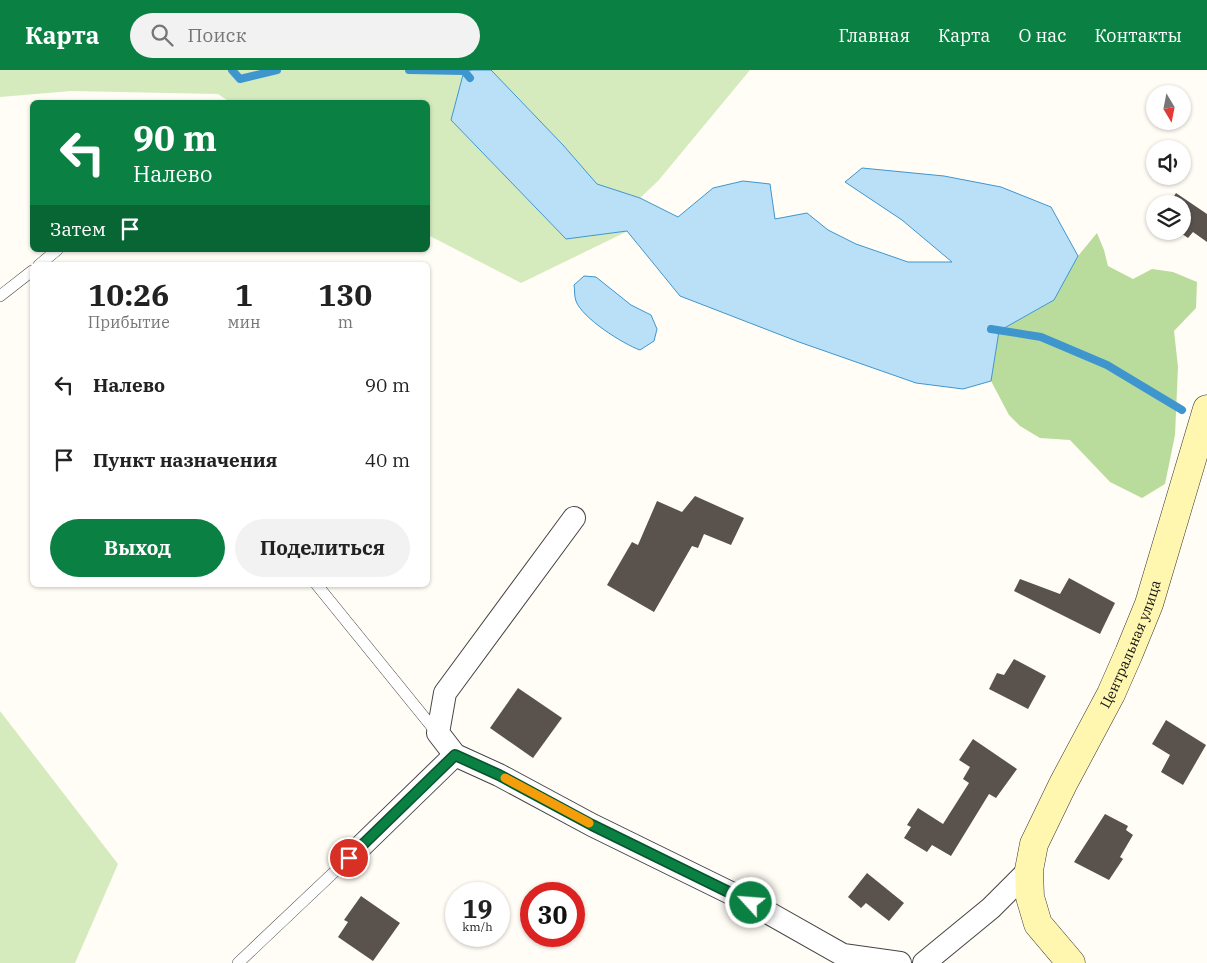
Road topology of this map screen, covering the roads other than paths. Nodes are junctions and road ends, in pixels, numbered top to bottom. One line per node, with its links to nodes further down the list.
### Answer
1 (55, 252): 2 (lane)
2 (43, 262)
3 (30, 273): 4 (lane)
4 (0, 296)
5 (1207, 409): 11 (street, Центральная улица)
6 (574, 518): 8 (street)
7 (319, 587): 8 (lane)
8 (438, 733): 9 (street)
9 (455, 755): 10 (street); 14 (street)
10 (349, 858): 13 (lane)
11 (1028, 870): 12 (street, Центральная улица); 15 (street)
12 (1068, 962)
13 (238, 963)
14 (900, 963)
15 (924, 963)

